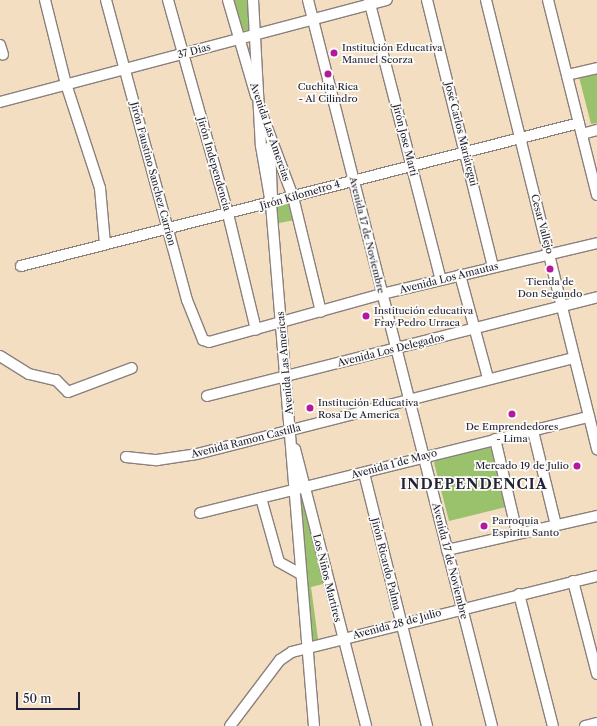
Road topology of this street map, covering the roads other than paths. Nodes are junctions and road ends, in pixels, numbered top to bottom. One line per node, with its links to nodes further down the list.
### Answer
1 (45, 0): 19 (street)
2 (106, 0): 17 (street, Jirón Faustino Sanchez Carrion)
3 (168, 0): 15 (street, Jirón Independencia)
4 (228, 0): 14 (street, Avenida Las Amercias)
5 (253, 0): 13 (street, Avenida Las Americas)
6 (308, 0): 12 (street, Avenida 17 de Noviembre)
7 (387, 0): 11 (street, 37 Dias)
8 (427, 0): 26 (street, José Carlos Mariátegui)
9 (486, 0): 25 (street, Cesar Vallejo)
10 (548, 0): 18 (street)
11 (370, 2): 12 (street, 37 Dias); 27 (street, Jirón Jose Marti)
12 (313, 18): 13 (street, 37 Dias); 28 (street, Avenida 17 de Noviembre)
13 (257, 34): 14 (street, 37 Dias); 21 (street, Avenida Las Americas)
14 (238, 39): 15 (street, 37 Dias); 21 (street, Avenida Las Amercias)
15 (183, 54): 17 (street, 37 Dias); 32 (street, Jirón Independencia)
16 (597, 68): 18 (street)
17 (125, 70): 19 (street, 37 Dias); 33 (street, Jirón Faustino Sanchez Carrion)
18 (567, 75): 22 (street)
19 (66, 84): 20 (street, 37 Dias); 35 (street)
20 (0, 102)
21 (261, 111): 30 (street, Avenida Las Amercias); 31 (street, Avenida Las Americas)
22 (579, 123): 24 (street); 25 (street, Jirón Kilometro 4)
23 (597, 130): 24 (street)
24 (582, 134): 29 (street)
25 (518, 138): 26 (street, Jirón Kilometro 4); 36 (street, Cesar Vallejo)
26 (465, 152): 27 (street, Jirón Kilometro 4); 38 (street, José Carlos Mariátegui)
27 (411, 167): 28 (street, Jirón Kilometro 4); 40 (street, Jirón Jose Marti)
28 (354, 180): 30 (street, Jirón Kilometro 4); 41 (street, Avenida 17 de Noviembre)
29 (597, 195)
30 (293, 197): 31 (street, Jirón Kilometro 4); 44 (street, Avenida Las Amercias)
31 (271, 204): 32 (street, Jirón Kilometro 4); 45 (street, Avenida Las Americas)
32 (228, 214): 33 (street, Jirón Kilometro 4); 47 (street, Jirón Independencia)
33 (168, 227): 35 (street, Jirón Kilometro 4); 48 (street, Jirón Faustino Sanchez Carrion)
34 (597, 243): 36 (street, Avenida Los Amautas)
35 (106, 244): 37 (street, Jirón Kilometro 4)
36 (550, 254): 38 (street, Avenida Los Amautas); 43 (street, Cesar Vallejo)
37 (21, 266)
38 (493, 267): 39 (street, Avenida Los Amautas)
39 (460, 275): 40 (street, Avenida Los Amautas); 46 (street)
40 (440, 280): 41 (street, Avenida Los Amautas)
41 (382, 294): 44 (street, Avenida Los Amautas); 49 (street, Avenida 17 de Noviembre)
42 (597, 297): 43 (street, Avenida Los Delegados)
43 (562, 306): 46 (street, Avenida Los Delegados); 51 (street, Cesar Vallejo)
44 (321, 312): 45 (street, Avenida Los Amautas)
45 (282, 323): 47 (street, Avenida Los Amautas); 53 (street, Avenida Las Americas)
46 (475, 329): 49 (street, Avenida Los Delegados); 54 (street)
47 (256, 330): 48 (street, Avenida Los Amautas)
48 (209, 342)
49 (397, 350): 53 (street, Avenida Los Delegados); 56 (street, Avenida 17 de Noviembre)
50 (0, 356): 52 (street)
51 (574, 358): 54 (street, Avenida Ramon Castilla); 57 (street, Cesar Vallejo)
52 (132, 368)
53 (286, 376): 55 (street, Avenida Los Delegados); 58 (street, Avenida Las Americas)
54 (488, 378): 56 (street, Avenida Ramon Castilla)
55 (208, 396)
56 (409, 398): 58 (street, Avenida Ramon Castilla); 62 (street, Avenida 17 de Noviembre)
57 (589, 417): 59 (street, Avenida 1 de Mayo); 61 (street, Cesar Vallejo)
58 (290, 430): 63 (street, Avenida Ramon Castilla); 65 (street, Los Niños Martires); 66 (street, Avenida Las Americas)
59 (532, 431): 60 (street, Avenida 1 de Mayo); 70 (street)
60 (495, 440): 62 (street, Avenida 1 de Mayo); 71 (street)
61 (597, 448)
62 (424, 455): 64 (street, Avenida 1 de Mayo); 72 (street, Avenida 17 de Noviembre)
63 (126, 457)
64 (364, 473): 65 (street, Avenida 1 de Mayo); 78 (street, Jirón Ricardo Palma)
65 (304, 486): 66 (street, Avenida 1 de Mayo); 79 (street, Los Niños Martires)
66 (292, 489): 67 (street, Avenida 1 de Mayo); 73 (street, Avenida Las Americas)
67 (261, 498): 68 (street, Avenida 1 de Mayo); 73 (street)
68 (200, 513)
69 (597, 516): 70 (street)
70 (556, 525): 71 (street)
71 (518, 534): 72 (street)
72 (448, 550): 77 (street, Avenida 17 de Noviembre)
73 (299, 573): 80 (street, Avenida Las Americas)
74 (597, 576): 75 (street, Avenida 28 de Julio)
75 (573, 581): 76 (street, Avenida 28 de Julio); 81 (street)
76 (519, 594): 77 (street, Avenida 28 de Julio); 88 (street)
77 (462, 607): 78 (street, Avenida 28 de Julio); 87 (street, Avenida 17 de Noviembre)
78 (400, 623): 79 (street, Avenida 28 de Julio); 86 (street, Jirón Ricardo Palma)
79 (343, 638): 80 (street, Avenida 28 de Julio); 85 (street, Los Niños Martires)
80 (306, 647): 83 (street, Avenida 28 de Julio); 84 (street, Avenida Las Americas)
81 (597, 674)
82 (597, 723): 89 (street)
83 (230, 726)
84 (314, 726)
85 (366, 726)
86 (427, 726)
87 (492, 726)
88 (554, 726)
89 (585, 726)

